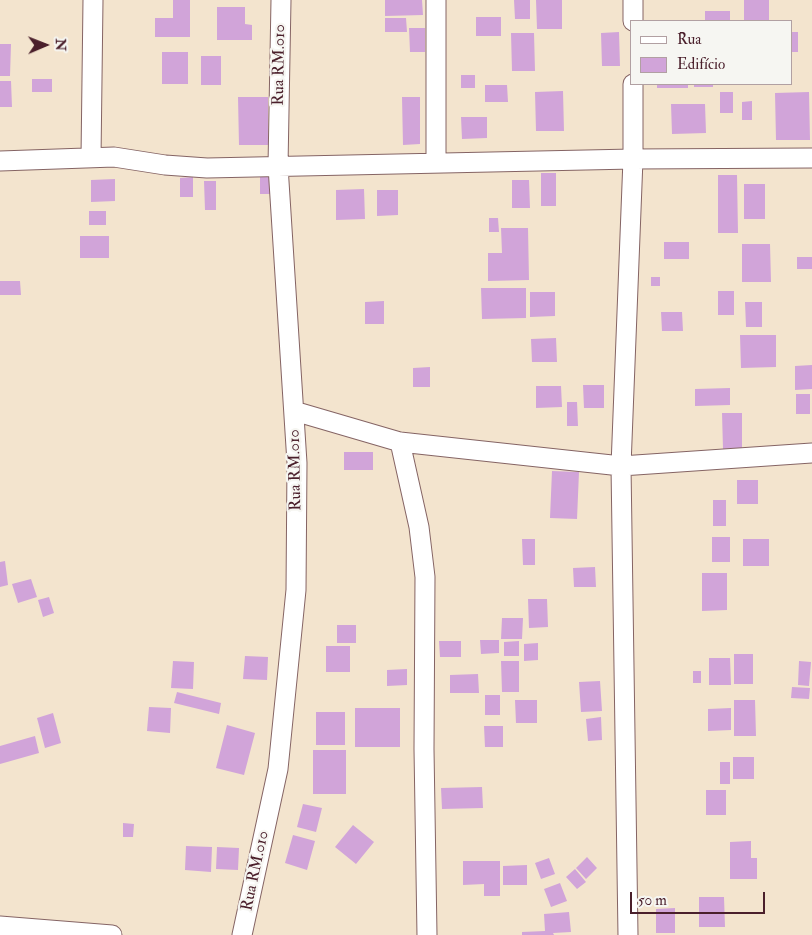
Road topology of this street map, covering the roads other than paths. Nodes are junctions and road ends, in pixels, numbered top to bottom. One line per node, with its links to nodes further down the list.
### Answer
1 (93, 0): 7 (street)
2 (281, 0): 12 (street, Rua RM.010)
3 (436, 0): 11 (street)
4 (632, 0): 5 (street)
5 (633, 20)
6 (633, 85): 9 (street)
7 (91, 158): 10 (street); 12 (street)
8 (812, 158): 9 (street)
9 (633, 159): 11 (street); 16 (street)
10 (0, 162)
11 (436, 163): 12 (street)
12 (278, 166): 13 (street, Rua RM.010)
13 (294, 410): 14 (street); 19 (street, Rua RM.010)
14 (400, 442): 16 (street); 20 (street)
15 (812, 453): 16 (street)
16 (621, 466): 21 (street)
17 (0, 926): 18 (street)
18 (112, 935)
19 (242, 935)
20 (427, 935)
21 (628, 935)

